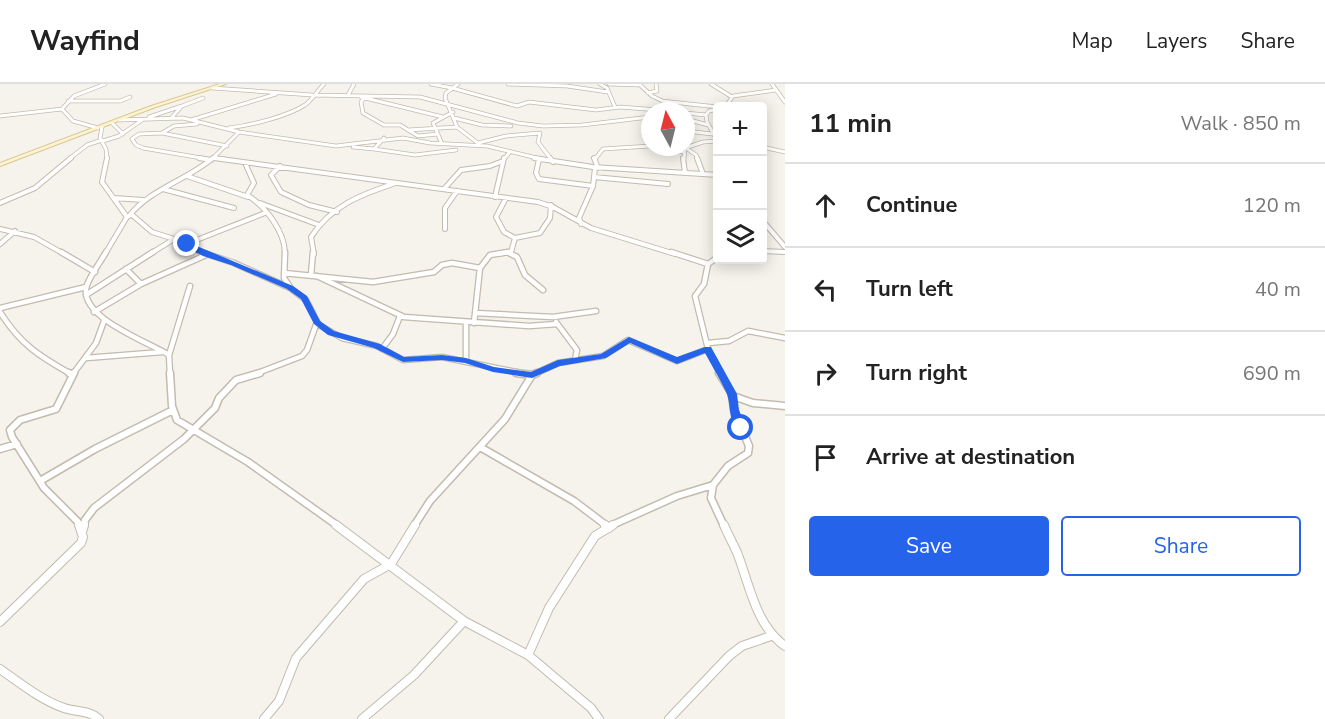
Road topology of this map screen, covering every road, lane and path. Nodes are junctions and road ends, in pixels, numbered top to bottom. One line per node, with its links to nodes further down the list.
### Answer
1 (105, 84): 31 (street)
2 (224, 84): 17 (main road)
3 (324, 84): 24 (street)
4 (354, 84): 25 (street)
5 (431, 84): 18 (street)
6 (458, 84): 18 (street)
7 (508, 84): 15 (street)
8 (572, 84): 16 (street)
9 (600, 84): 21 (street)
10 (609, 84): 11 (street)
11 (639, 84): 23 (street)
12 (656, 84): 23 (street)
13 (711, 84): 28 (street)
14 (772, 84): 20 (street)
15 (528, 85): 19 (street)
16 (585, 85): 19 (street)
17 (212, 88): 22 (street); 51 (main road)
18 (452, 88): 35 (street); 37 (street)
19 (594, 90): 21 (street)
20 (776, 90): 28 (street); 34 (street)
21 (608, 92): 37 (street)
22 (281, 93): 24 (street); 52 (street)
23 (648, 93): 32 (street)
24 (312, 94): 25 (street); 62 (street)
25 (348, 95): 26 (street)
26 (357, 96): 30 (street); 35 (street)
27 (130, 97): 31 (street)
28 (732, 97): 33 (street)
29 (202, 98): 36 (street)
30 (364, 98): 46 (street); 63 (street)
31 (68, 101): 39 (street)
32 (662, 101): 38 (street)
33 (729, 102)
34 (785, 102)
35 (448, 105): 42 (street); 58 (street)
36 (182, 106): 48 (street); 50 (street)
37 (615, 107): 40 (street)
38 (713, 107)
39 (62, 109): 45 (street); 60 (street)
40 (641, 109)
41 (713, 110): 44 (street)
42 (453, 112): 46 (street); 49 (street)
43 (695, 113): 44 (street)
44 (706, 115): 56 (street)
45 (0, 116)
46 (443, 117): 61 (street)
47 (641, 117): 58 (street)
48 (171, 118): 50 (street); 52 (street)
49 (454, 118): 57 (street); 59 (street)
50 (144, 119): 51 (street); 68 (street)
51 (119, 120): 54 (main road)
52 (192, 120): 55 (street)
53 (695, 121): 56 (street)
54 (112, 123): 60 (main road); 68 (street)
55 (201, 124): 62 (street); 66 (street)
56 (708, 125): 70 (street)
57 (511, 126)
58 (543, 126): 67 (street)
59 (457, 127): 61 (street); 74 (street)
60 (100, 128): 72 (street); 93 (main road)
61 (436, 128): 63 (street); 69 (street)
62 (223, 129): 64 (street)
63 (408, 130): 69 (street)
64 (239, 132): 76 (street); 77 (street)
65 (695, 132): 70 (street)
66 (162, 133): 76 (street); 88 (street)
67 (540, 133): 74 (street); 91 (street)
68 (123, 134): 72 (street)
69 (438, 134): 75 (street)
70 (712, 134)
71 (384, 138): 75 (street); 77 (street); 82 (street)
72 (103, 141): 109 (street); 112 (street)
73 (713, 142): 80 (street)
74 (478, 143): 78 (street)
75 (442, 144): 78 (street)
76 (227, 146): 88 (street)
77 (349, 146): 82 (street)
78 (483, 146): 85 (street)
79 (641, 147): 95 (street)
80 (695, 147)
81 (767, 148): 84 (street)
82 (374, 149): 83 (street)
83 (456, 150)
84 (785, 152)
85 (509, 153): 89 (street); 90 (street)
86 (695, 155): 97 (street)
87 (684, 156): 96 (street)
88 (213, 159): 92 (street); 99 (street)
89 (539, 159): 91 (street); 103 (street)
90 (503, 161): 105 (street); 107 (street)
91 (553, 162): 95 (street)
92 (246, 163): 94 (street); 108 (street)
93 (0, 165)
94 (280, 166): 101 (street); 116 (street)
95 (596, 168): 96 (street); 100 (street)
96 (685, 172): 97 (street)
97 (704, 174): 98 (street)
98 (713, 175)
99 (188, 176): 104 (street); 108 (street)
100 (594, 177): 102 (street); 103 (street)
101 (397, 183): 105 (street); 116 (street)
102 (668, 184)
103 (593, 186): 119 (street)
104 (163, 189): 111 (street); 115 (street)
105 (444, 189): 106 (street)
106 (457, 191): 107 (street); 123 (street)
107 (495, 196): 110 (street)
108 (249, 197): 113 (street)
109 (114, 198): 111 (street); 118 (street)
110 (506, 198): 114 (street); 125 (street)
111 (143, 200): 118 (street)
112 (0, 203)
113 (260, 203): 117 (street); 120 (street)
114 (551, 205): 119 (street); 125 (street)
115 (234, 208)
116 (337, 212): 120 (street)
117 (265, 213): 126 (street); 138 (street)
118 (129, 215): 126 (street); 137 (street)
119 (580, 224): 134 (street)
120 (320, 225): 139 (street)
121 (767, 225): 128 (street)
122 (0, 229): 124 (street)
123 (446, 229)
124 (15, 231): 127 (street); 137 (street)
125 (515, 238): 131 (street)
126 (176, 240): 132 (street); 136 (street)
127 (0, 244)
128 (784, 244)
129 (767, 251): 130 (street)
130 (785, 252)
131 (509, 253): 135 (street); 145 (street)
132 (206, 255): 141 (street); 144 (street)
133 (713, 260): 134 (street)
134 (708, 264): 159 (street)
135 (480, 268): 140 (street); 150 (street)
136 (126, 269): 141 (street); 146 (street)
137 (94, 272): 143 (street)
138 (284, 273): 139 (street); 144 (street)
139 (311, 275): 140 (street)
140 (317, 276): 151 (street)
141 (141, 284): 149 (street)
142 (190, 286): 161 (street)
143 (86, 287): 146 (street); 147 (street)
144 (290, 288): 154 (street)
145 (543, 290)
146 (86, 295): 149 (street)
147 (0, 310): 165 (street)
148 (596, 311): 152 (street)
149 (93, 312): 153 (street)
150 (476, 313): 152 (street); 156 (street)
151 (400, 316): 155 (street); 160 (street)
152 (553, 317): 157 (street)
153 (104, 321): 161 (street); 162 (street)
154 (317, 322): 160 (street); 170 (street)
155 (466, 322): 156 (street); 163 (street)
156 (474, 323): 157 (street)
157 (557, 324): 164 (street)
158 (785, 338): 159 (street)
159 (708, 346): 164 (street); 167 (street)
160 (382, 349): 163 (street)
161 (167, 354): 162 (street); 169 (street)
162 (86, 358): 165 (street)
163 (466, 360): 166 (street)
164 (575, 360): 166 (street)
165 (73, 375): 171 (street)
166 (532, 375): 172 (street)
167 (733, 396): 168 (street); 175 (street)
168 (785, 406)
169 (173, 410): 170 (street); 174 (street)
170 (192, 431): 177 (street); 178 (street)
171 (18, 444): 173 (street); 174 (street)
172 (480, 447): 176 (street); 178 (street)
173 (0, 449)
174 (40, 481): 177 (street)
175 (713, 485): 176 (street); 181 (street)
176 (609, 528): 183 (street)
177 (83, 531): 180 (street)
178 (391, 564): 179 (street); 186 (street)
179 (464, 621): 183 (street); 187 (street)
180 (0, 622)
181 (771, 636): 182 (street); 189 (street)
182 (785, 646)
183 (528, 655): 188 (street)
184 (0, 669): 185 (street)
185 (99, 719)
186 (264, 719)
187 (362, 719)
188 (598, 719)
189 (669, 719)

